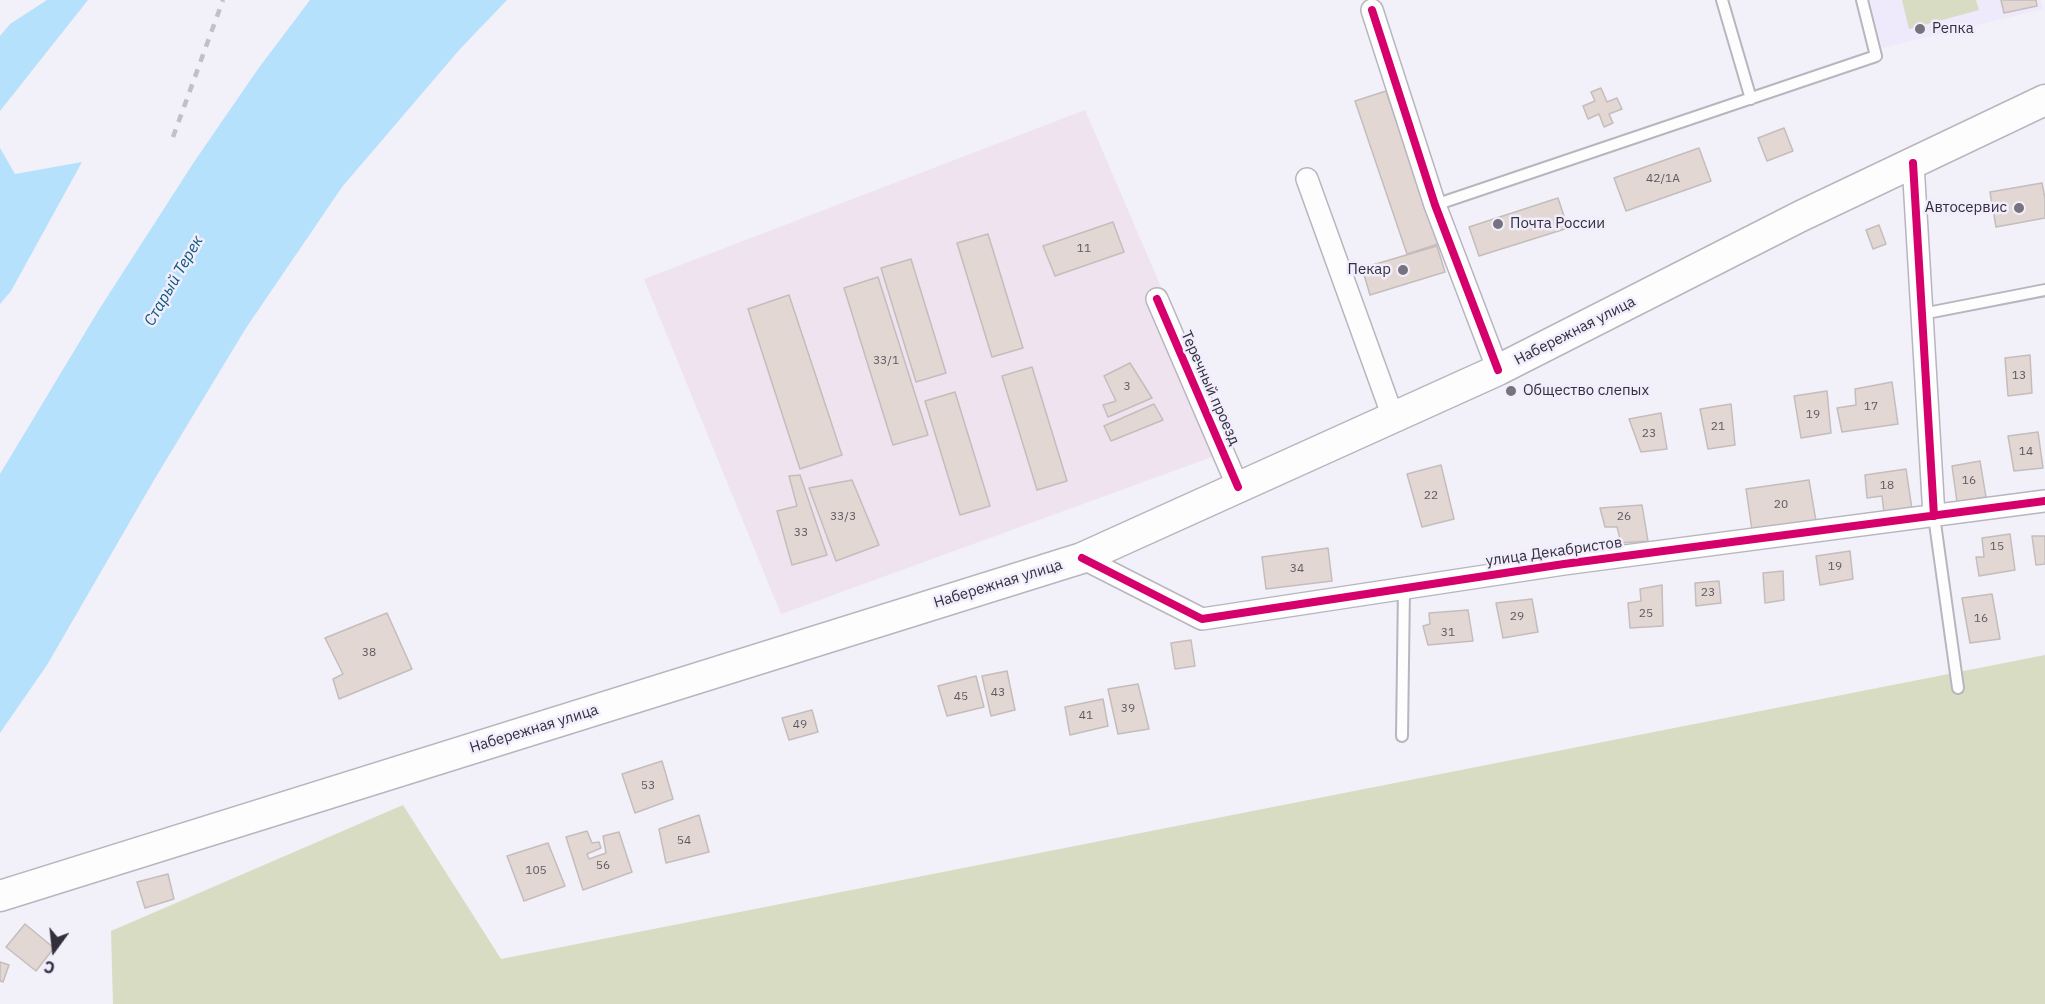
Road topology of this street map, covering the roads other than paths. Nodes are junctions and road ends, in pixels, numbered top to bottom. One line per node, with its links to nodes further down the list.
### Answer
1 (1722, 0): 4 (lane)
2 (1862, 0): 4 (lane)
3 (1372, 10): 8 (street)
4 (1751, 99): 8 (lane)
5 (2045, 100): 6 (main road, Набережная улица)
6 (1912, 163): 11 (street); 12 (main road, Набережная улица)
7 (1307, 179): 13 (street)
8 (1435, 205): 12 (street)
9 (2045, 290): 11 (lane)
10 (1157, 299): 14 (street, Теречный проезд)
11 (1922, 314): 16 (street)
12 (1498, 370): 13 (main road, Набережная улица)
13 (1393, 417): 14 (main road, Набережная улица)
14 (1238, 487): 17 (main road, Набережная улица)
15 (2045, 501): 16 (street, улица Декабристов)
16 (1934, 516): 18 (street, улица Декабристов); 19 (lane)
17 (1082, 558): 18 (street, улица Декабристов); 21 (main road, Набережная улица)
18 (1404, 588): 20 (lane)
19 (1959, 688)
20 (1402, 736)
21 (0, 896)

